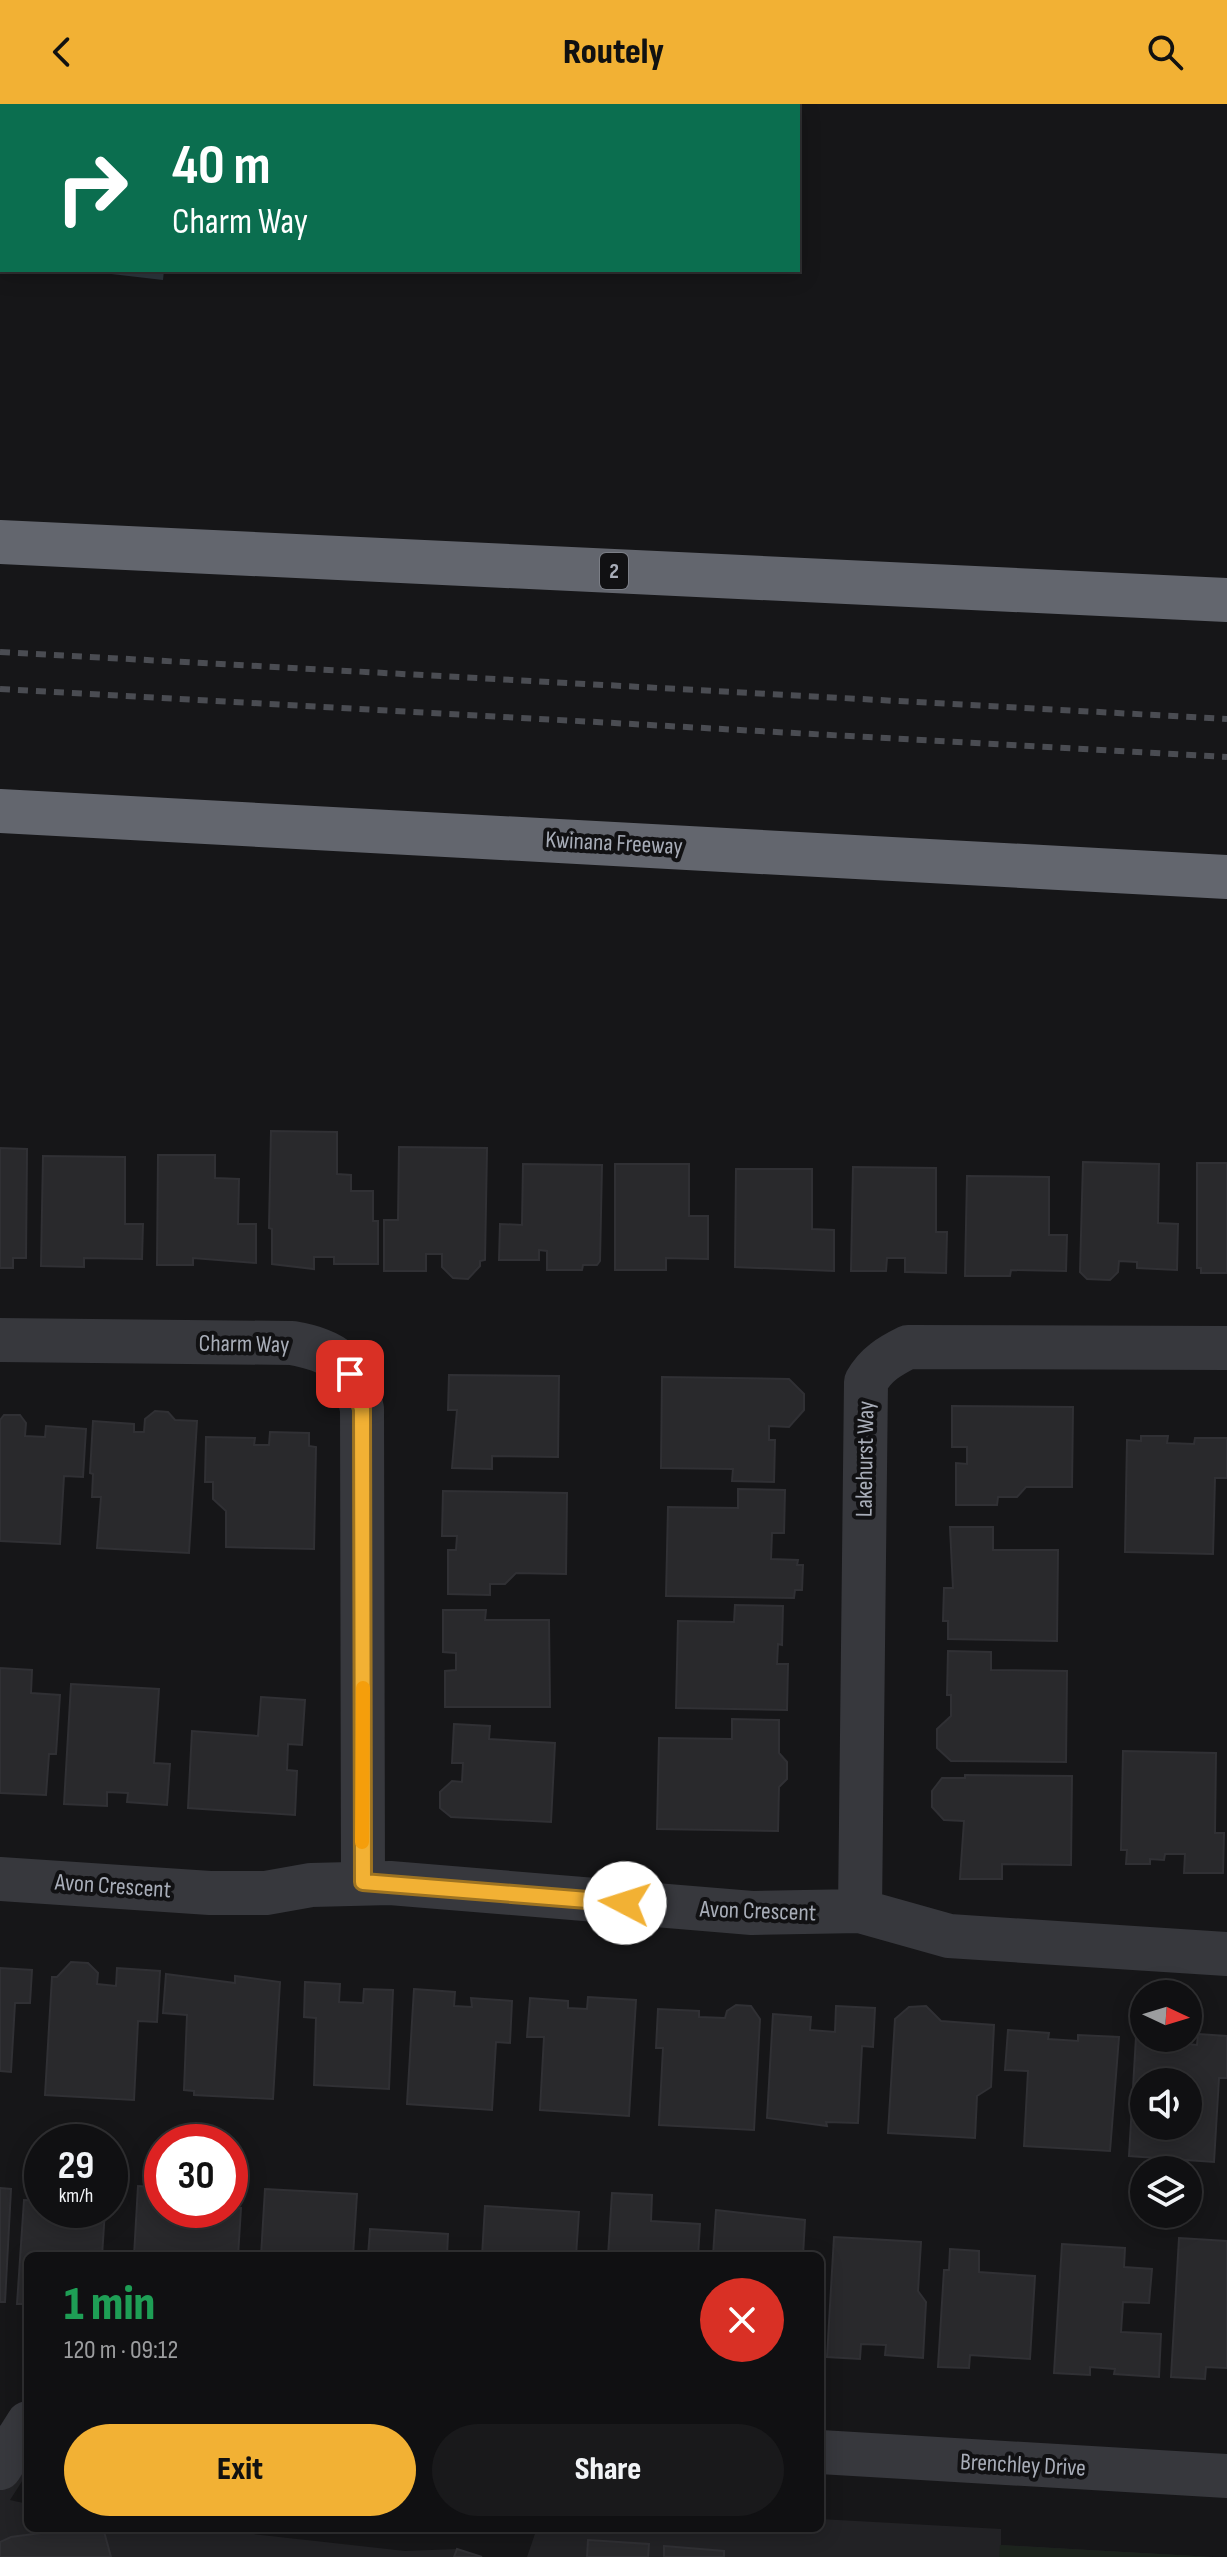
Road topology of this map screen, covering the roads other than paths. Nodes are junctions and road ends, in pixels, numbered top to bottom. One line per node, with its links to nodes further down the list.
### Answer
1 (0, 542): 2 (highway, 2)
2 (1227, 600)
3 (0, 811): 4 (highway, Kwinana Freeway)
4 (1227, 877)
5 (0, 1340): 8 (street, Charm Way)
6 (1227, 1348): 9 (street, Lakehurst Way)
7 (0, 1879): 8 (street, Avon Crescent)
8 (363, 1882): 9 (street, Avon Crescent)
9 (860, 1911): 10 (street, Avon Crescent)
10 (1227, 1954)
11 (0, 2407): 12 (street)
12 (24, 2408)
13 (24, 2429): 15 (street)
14 (824, 2452): 16 (street, Brenchley Drive)
15 (0, 2468)
16 (1227, 2476)

